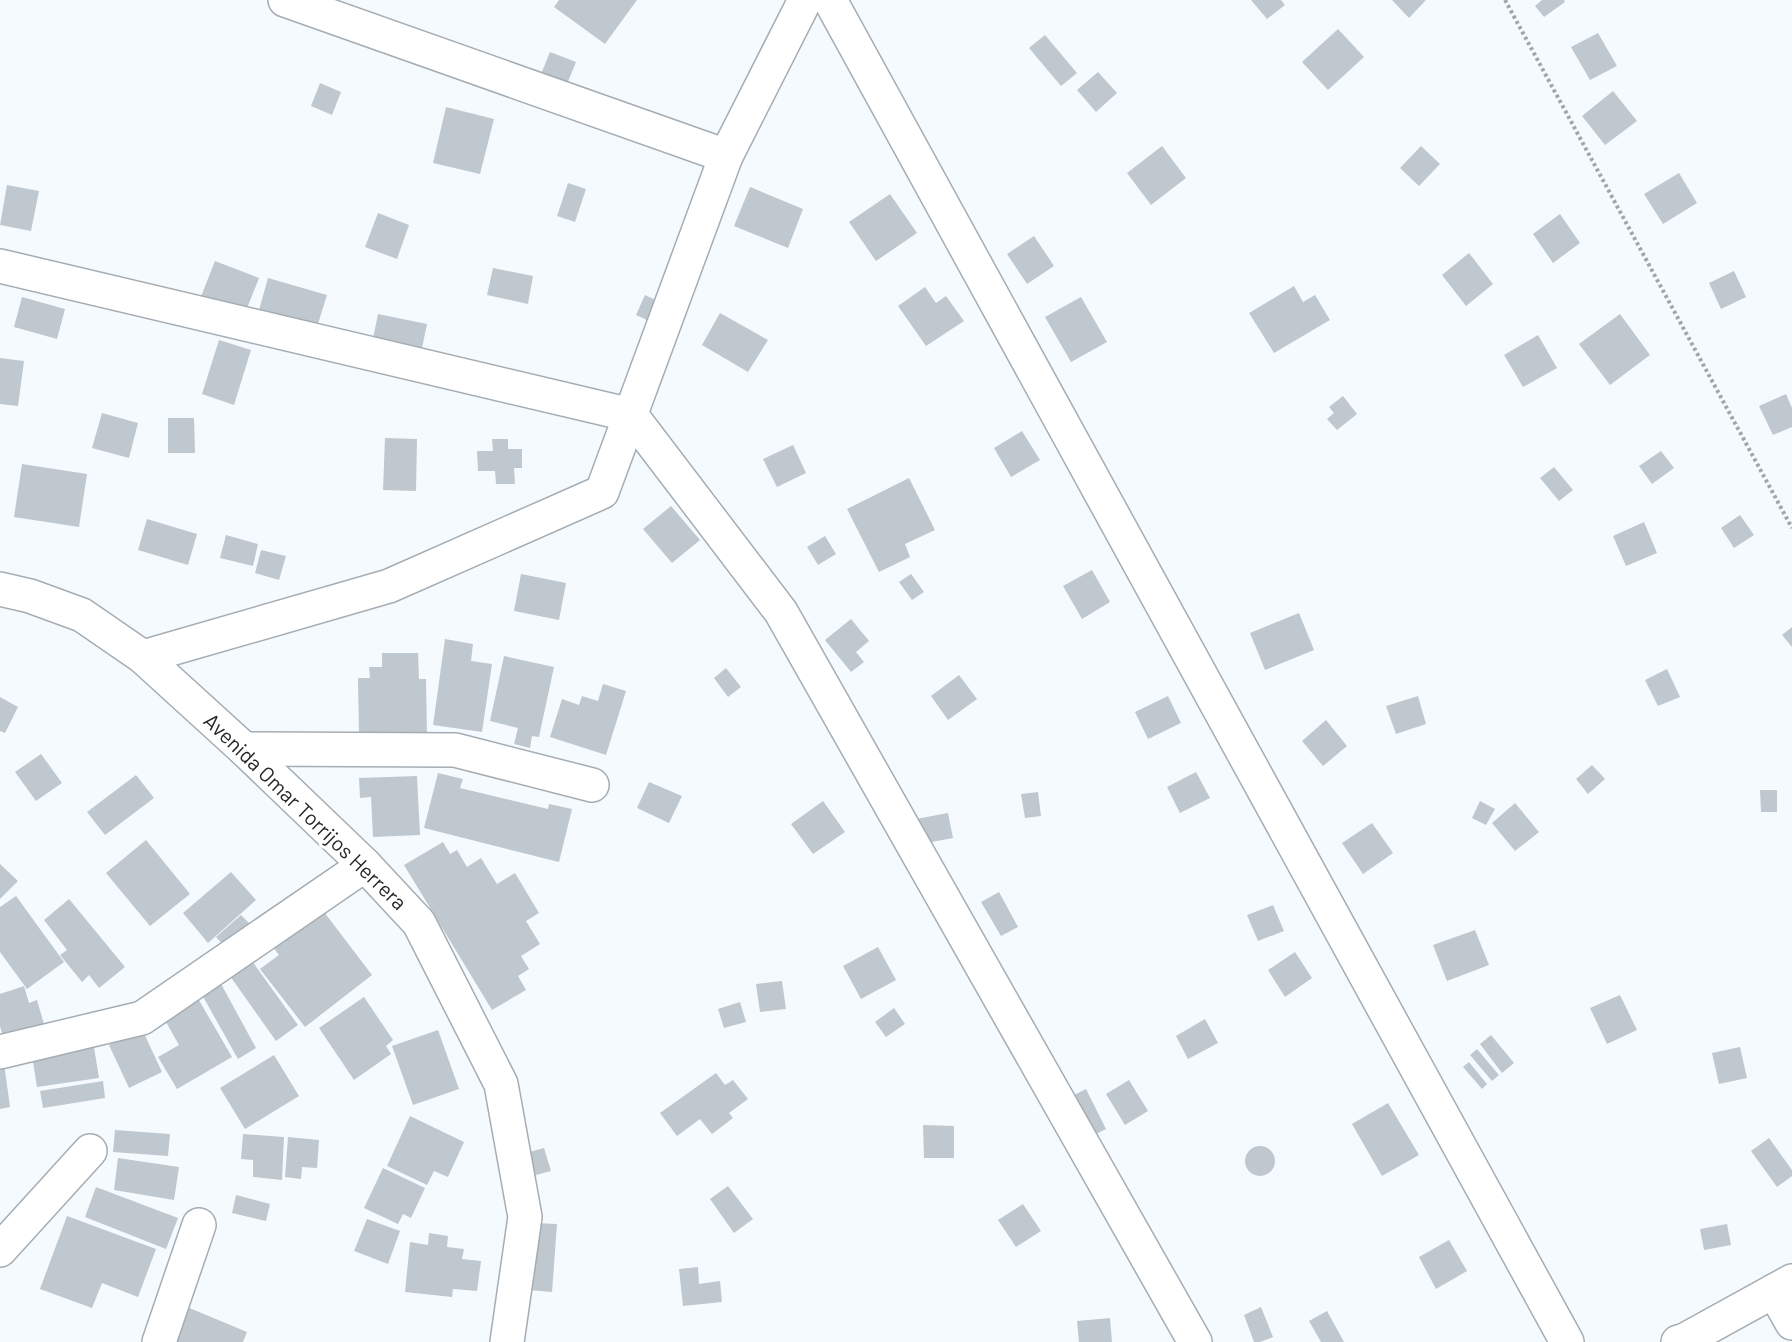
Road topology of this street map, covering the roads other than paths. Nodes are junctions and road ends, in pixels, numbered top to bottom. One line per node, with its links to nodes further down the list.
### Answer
1 (285, 0): 4 (street)
2 (805, 0): 4 (street)
3 (830, 0): 21 (street)
4 (726, 156): 6 (street)
5 (0, 266): 6 (street)
6 (631, 415): 8 (street); 20 (street)
7 (0, 589): 8 (street, Avenida Omar Torrijos Herrera)
8 (143, 657): 9 (street, Avenida Omar Torrijos Herrera)
9 (244, 749): 10 (street); 11 (street, Avenida Omar Torrijos Herrera)
10 (592, 785)
11 (365, 865): 12 (street); 19 (street, Avenida Omar Torrijos Herrera)
12 (0, 1052)
13 (90, 1151): 15 (street)
14 (199, 1225): 18 (street)
15 (0, 1250)
16 (1783, 1286): 17 (street); 22 (street)
17 (1792, 1323)
18 (159, 1342)
19 (507, 1342)
20 (1195, 1342)
21 (1567, 1342)
22 (1678, 1342)

